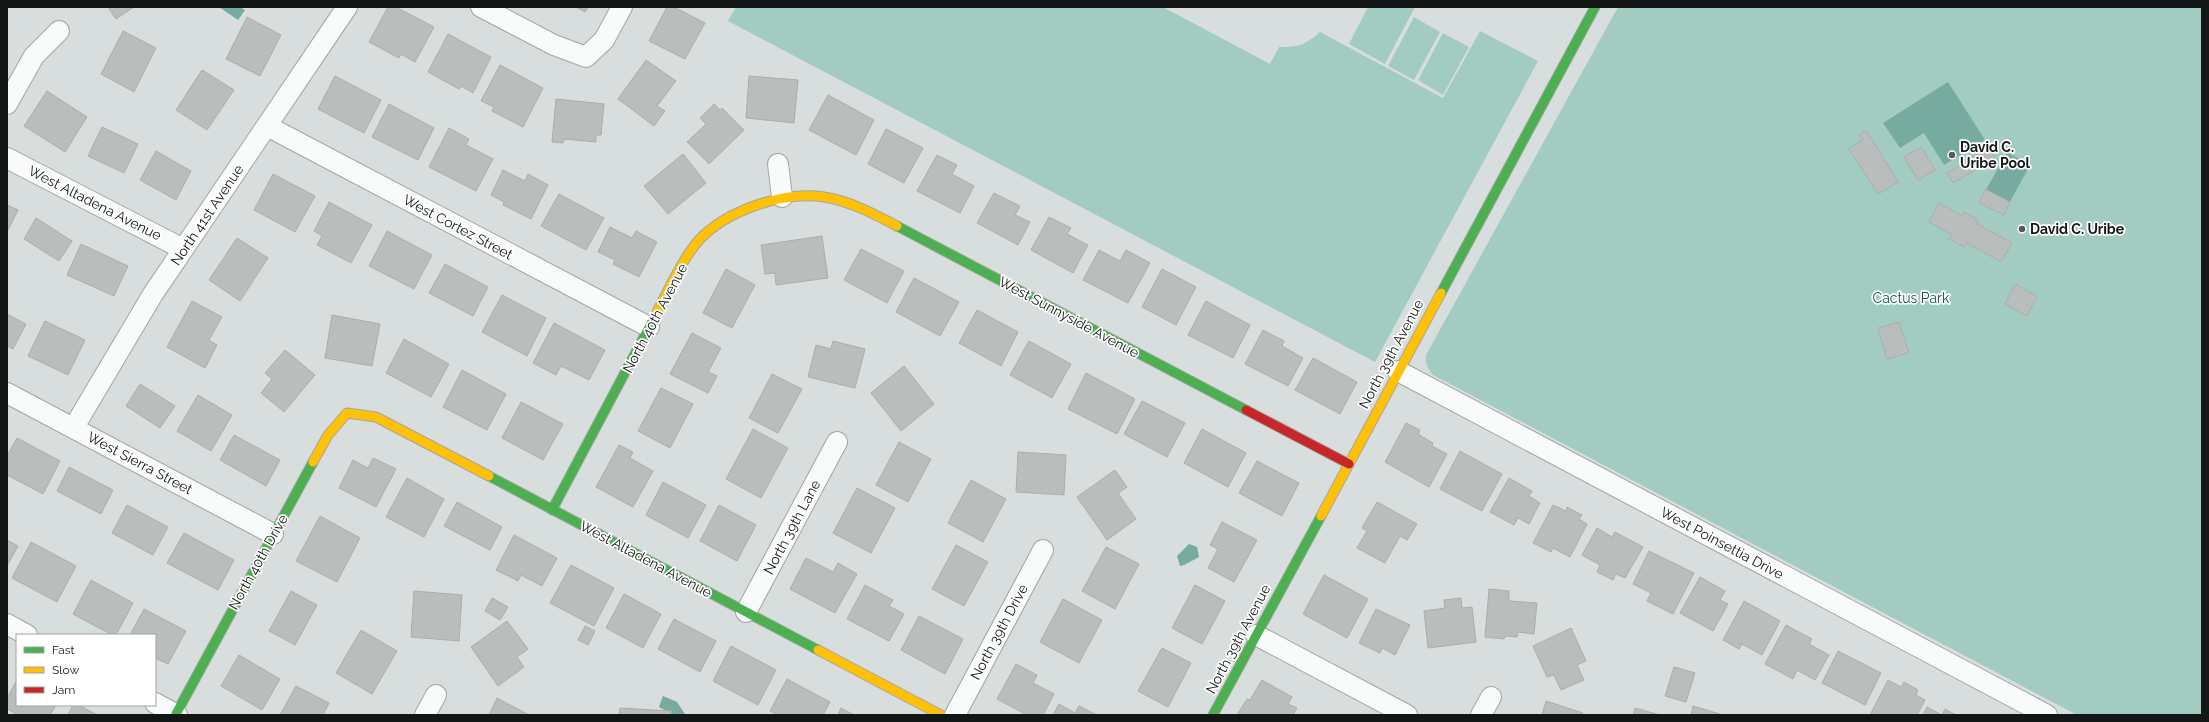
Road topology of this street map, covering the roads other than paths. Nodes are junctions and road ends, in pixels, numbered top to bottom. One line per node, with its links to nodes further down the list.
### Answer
1 (347, 7): 7 (street, North 41st Avenue)
2 (481, 7): 3 (street)
3 (622, 7)
4 (1595, 7): 13 (street, North 39th Avenue)
5 (59, 31): 6 (street)
6 (7, 104)
7 (267, 126): 11 (street, North 41st Avenue); 12 (street, West Cortez Street)
8 (7, 158): 11 (street, West Altadena Avenue)
9 (778, 164): 10 (street)
10 (782, 197): 12 (street, North 40th Avenue); 18 (street, West Sunnyside Avenue)
11 (183, 249): 16 (street, North 41st Avenue)
12 (649, 327): 19 (street, North 40th Avenue)
13 (1398, 371): 18 (street, North 39th Avenue); 36 (street, West Poinsettia Drive)
14 (7, 393): 16 (street, West Sierra Street)
15 (348, 413): 19 (street, West Altadena Avenue); 20 (street, North 40th Drive)
16 (74, 428): 20 (street, West Sierra Street)
17 (837, 442): 22 (street, North 39th Lane)
18 (1349, 464): 25 (street, North 39th Avenue)
19 (552, 510): 22 (street, West Altadena Avenue)
20 (273, 534): 29 (street, North 40th Drive)
21 (1043, 550): 32 (street, North 39th Drive)
22 (746, 612): 31 (street, West Altadena Avenue)
23 (7, 624): 24 (street)
24 (25, 634)
25 (1256, 635): 33 (street, North 39th Avenue); 34 (street)
26 (436, 695): 30 (street)
27 (1491, 697): 35 (street)
28 (156, 704): 29 (street)
29 (176, 715)
30 (425, 715)
31 (941, 715)
32 (955, 715)
33 (1213, 715)
34 (1407, 715)
35 (1481, 715)
36 (2047, 715)

